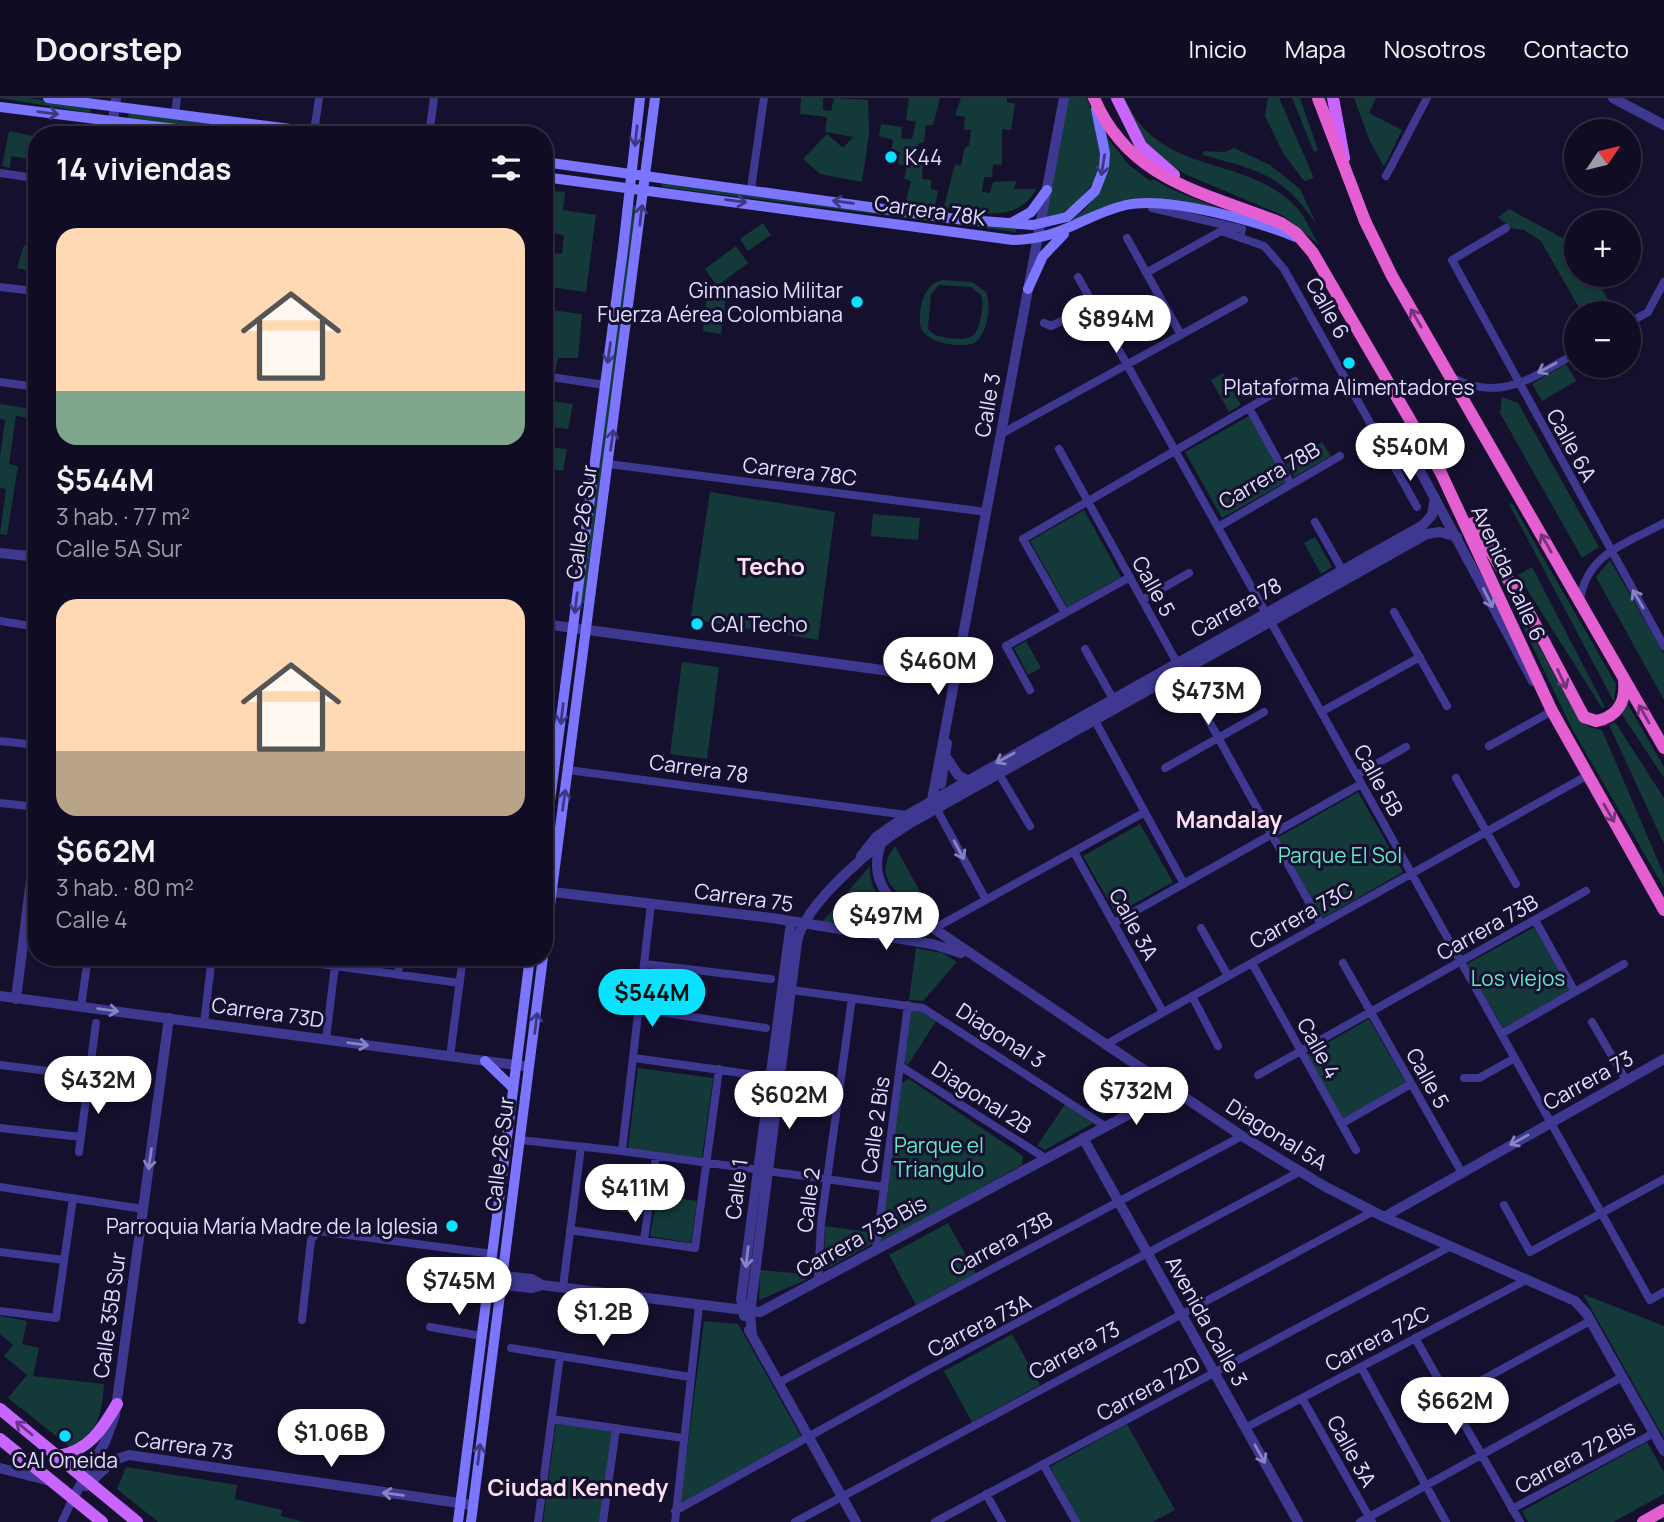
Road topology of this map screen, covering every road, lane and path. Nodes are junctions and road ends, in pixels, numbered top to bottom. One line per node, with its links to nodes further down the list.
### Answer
1 (48, 98): 16 (main road)
2 (177, 98): 19 (street)
3 (319, 98): 24 (street)
4 (434, 98): 25 (street)
5 (640, 98): 28 (main road, Calle 26 Sur, one-way to 28)
6 (655, 98): 30 (main road, Calle 26 Sur)
7 (764, 98): 35 (street)
8 (1065, 98): 37 (street, Calle 3)
9 (1093, 98): 38 (highway); 41 (main road, Carrera 78K, one-way to 41)
10 (1117, 98): 38 (main road)
11 (1318, 98): 29 (highway)
12 (1333, 98): 29 (main road)
13 (1427, 98): 31 (street)
14 (1613, 98): 18 (street)
15 (1636, 98): 18 (street)
16 (112, 102): 19 (main road); 20 (street)
17 (0, 107): 20 (main road, one-way to 20)
18 (1634, 109): 21 (street)
19 (175, 114): 23 (main road)
20 (110, 120): 22 (main road)
21 (1664, 125)
22 (142, 126)
23 (268, 126)
24 (315, 126)
25 (430, 126)
26 (553, 163): 28 (main road, Carrera 78K)
27 (0, 173): 32 (street)
28 (632, 174): 30 (main road, Carrera 78K); 34 (main road, Calle 26 Sur)
29 (1348, 175): 62 (highway, Avenida Calle 6, one-way to 29)
30 (646, 176): 35 (main road, Carrera 78K); 36 (main road, Calle 26 Sur)
31 (1386, 176)
32 (28, 177)
33 (553, 178): 34 (main road, Carrera 78K)
34 (630, 188): 36 (main road, Carrera 78K); 66 (main road, Calle 26 Sur, one-way to 66)
35 (751, 189): 40 (main road, Carrera 78K, one-way to 35)
36 (644, 190): 45 (main road, Carrera 78K, one-way to 45); 74 (main road, Calle 26 Sur, one-way to 36)
37 (1047, 190): 40 (main road); 41 (street, Calle 3)
38 (1207, 193): 47 (highway, Avenida Calle 6)
39 (1118, 208): 43 (main road, Carrera 78K); 44 (street, Calle 6); 47 (main road, Carrera 78K)
40 (1007, 224): 41 (main road, Carrera 78K)
41 (1041, 224): 45 (street, Calle 3)
42 (1506, 228): 65 (street, Calle 6A)
43 (1068, 230): 45 (main road, Carrera 78K); 52 (main road)
44 (1241, 233): 48 (street); 75 (street, Calle 6)
45 (1037, 238): 52 (street, Calle 3)
46 (1127, 238): 48 (street)
47 (1302, 239): 76 (highway, Avenida Calle 6)
48 (1146, 273): 58 (street)
49 (1078, 277): 55 (street, Calle 5B)
50 (1664, 282): 56 (street)
51 (0, 287): 53 (street)
52 (1028, 289): 69 (street, Calle 3)
53 (28, 290)
54 (1244, 300): 58 (street)
55 (1094, 306): 57 (street); 60 (street, Calle 5B)
56 (1641, 317)
57 (1044, 323)
58 (1181, 335): 60 (street)
59 (1564, 359): 65 (street, one-way to 65)
60 (1127, 365): 69 (street); 71 (street, Calle 5B)
61 (553, 377): 66 (street)
62 (1450, 377): 65 (street); 93 (highway, Avenida Calle 6, one-way to 62)
63 (1296, 381): 68 (street)
64 (0, 382): 67 (street)
65 (1518, 384): 87 (street, Calle 6A)
66 (605, 385): 100 (main road, Calle 26 Sur, one-way to 100)
67 (28, 386)
68 (1248, 408): 71 (street); 77 (street)
69 (1001, 434): 81 (street, Calle 3)
70 (1059, 449): 79 (street, Calle 5)
71 (1175, 451): 79 (street); 84 (street, Calle 5B)
72 (1411, 454): 75 (street); 78 (street)
73 (1340, 456): 77 (street, Carrera 78B)
74 (608, 464): 81 (street, Carrera 78C); 101 (main road, Calle 26 Sur)
75 (1393, 464): 80 (street, Calle 6)
76 (1440, 473): 106 (highway, one-way to 106); 111 (highway, Avenida Calle 6)
77 (1291, 484): 84 (street, Carrera 78B)
78 (1436, 498): 85 (street); 90 (street, Carrera 78)
79 (1087, 501): 91 (street, Calle 5); 95 (street)
80 (1418, 507)
81 (987, 512): 107 (street, Calle 3)
82 (1315, 522): 90 (street)
83 (1664, 523): 87 (street)
84 (1218, 527): 96 (street, Calle 5B)
85 (1457, 537): 90 (street, Carrera 78); 111 (street, one-way to 111)
86 (0, 553): 88 (street)
87 (1611, 553): 93 (street); 102 (street, Calle 6A, one-way to 87)
88 (28, 556)
89 (1189, 573): 92 (street)
90 (1344, 574): 96 (street, Carrera 78)
91 (1129, 578): 92 (street, Calle 5); 95 (street)
92 (1142, 600): 105 (street, Calle 5)
93 (1580, 602): 106 (highway, Avenida Calle 6)
94 (1394, 612): 104 (street)
95 (1065, 613): 108 (street)
96 (1268, 617): 105 (street, Carrera 78); 113 (street, Calle 5B)
97 (0, 621): 98 (street)
98 (28, 625)
99 (553, 625): 100 (street)
100 (573, 628): 101 (street); 119 (main road, Calle 26 Sur, one-way to 119)
101 (587, 629): 107 (street); 125 (main road, Calle 26 Sur)
102 (1664, 646)
103 (1085, 649): 109 (street)
104 (1420, 657): 110 (street); 113 (street)
105 (1179, 666): 109 (street, Carrera 78); 116 (street, Calle 5)
106 (1624, 679): 122 (highway, Avenida Calle 6, one-way to 106)
107 (956, 680): 115 (street, Calle 3)
108 (1030, 690)
109 (1115, 702): 114 (street, Carrera 78)
110 (1447, 706)
111 (1552, 711): 120 (street); 128 (highway, Avenida Calle 6)
112 (1264, 712): 116 (street)
113 (1321, 712): 127 (street, Calle 5B)
114 (1092, 715): 126 (street, Carrera 78); 130 (street, Carrera 78, one-way to 130); 135 (street)
115 (949, 720): 123 (street, Calle 3); 132 (street, Calle 3)
116 (1218, 738): 124 (street); 139 (street, Calle 5)
117 (0, 741): 118 (street)
118 (28, 744)
119 (553, 744)
120 (1489, 746)
121 (1406, 747): 127 (street)
122 (1664, 748)
123 (946, 757): 130 (street); 132 (street, Calle 3)
124 (1165, 768)
125 (568, 770): 136 (street, Carrera 78); 142 (main road, Calle 26 Sur, one-way to 125)
126 (999, 774): 132 (street, Carrera 78); 137 (street)
127 (1357, 775): 131 (street, Calle 5B)
128 (1588, 775): 138 (street, Carrera 73C); 151 (highway, Avenida Calle 6, one-way to 151)
129 (1456, 778): 138 (street)
130 (967, 780): 132 (street, Carrera 78)
131 (1362, 784): 139 (street); 144 (street, Calle 5B)
132 (936, 802): 136 (street); 140 (street); 149 (street, one-way to 149)
133 (0, 803): 134 (street)
134 (28, 806)
135 (1145, 812): 141 (street); 145 (street)
136 (907, 815): 143 (street)
137 (1030, 826)
138 (1486, 832): 144 (street, Carrera 73C); 146 (street)
139 (1271, 834): 145 (street); 157 (street, Calle 5)
140 (881, 844): 143 (street); 158 (street, Diagonal 5A)
141 (1074, 852): 149 (street); 155 (street, Calle 3A)
142 (553, 861)
143 (857, 863): 156 (street)
144 (1412, 874): 157 (street, Carrera 73C); 161 (street, Calle 5B)
145 (1184, 884): 155 (street)
146 (1516, 884)
147 (1586, 891): 153 (street, Carrera 73B)
148 (553, 892): 150 (street, Carrera 75)
149 (986, 900): 158 (street)
150 (651, 904): 154 (street, Carrera 75); 163 (street)
151 (1664, 910)
152 (28, 914): 183 (street)
153 (1535, 920): 161 (street, Carrera 73B); 179 (street)
154 (791, 922): 156 (street, Carrera 75); 193 (street, Calle 1)
155 (1114, 923): 188 (street, Calle 3A)
156 (803, 924): 160 (street, Carrera 75); 178 (street, Calle 1)
157 (1321, 925): 162 (street, Carrera 73C)
158 (935, 928): 160 (street, Diagonal 5A)
159 (1200, 928): 175 (street)
160 (977, 960): 197 (street, Diagonal 5A)
161 (1461, 961): 187 (street, Carrera 73B); 194 (street, Calle 5B)
162 (1252, 963): 175 (street, Carrera 73C); 199 (street, Calle 4)
163 (645, 964): 176 (street); 186 (street)
164 (1343, 964): 187 (street, Calle 5)
165 (1624, 964): 179 (street)
166 (87, 966): 185 (street)
167 (211, 966): 192 (street)
168 (335, 966): 195 (street)
169 (355, 966): 174 (street)
170 (399, 966): 174 (street)
171 (462, 966): 177 (street)
172 (529, 966): 206 (main road, Calle 26 Sur)
173 (543, 966): 208 (main road, Calle 26 Sur, one-way to 173)
174 (398, 975): 177 (street)
175 (1228, 976): 181 (street, Carrera 73C)
176 (771, 979)
177 (460, 983): 200 (street)
178 (792, 990): 182 (street, Diagonal 3); 196 (street, Calle 1)
179 (1576, 992): 194 (street)
180 (0, 996): 183 (street, Carrera 73D)
181 (1192, 996): 188 (street, Carrera 73C); 198 (street)
182 (852, 998): 184 (street, Diagonal 3); 238 (street, Calle 2)
183 (16, 999): 185 (street, Carrera 73D)
184 (908, 1005): 207 (street, Calle 2 Bis); 221 (street, Diagonal 3)
185 (81, 1007): 189 (street, Carrera 73D, one-way to 189)
186 (639, 1009): 193 (street); 201 (street)
187 (1371, 1012): 199 (street, Carrera 73B); 215 (street, Calle 5)
188 (1163, 1013): 197 (street, Carrera 73C)
189 (169, 1018): 192 (street, Carrera 73D); 244 (street, Calle 35B Sur, one-way to 244)
190 (1592, 1022): 214 (street)
191 (96, 1023): 211 (street)
192 (204, 1023): 195 (street, Carrera 73D)
193 (771, 1029): 196 (street, Calle 1)
194 (1501, 1034): 202 (street, Calle 5B)
195 (326, 1040): 200 (street, Carrera 73D, one-way to 200)
196 (779, 1043): 213 (street, Calle 1)
197 (1105, 1045): 218 (street, Diagonal 5A)
198 (1217, 1046)
199 (1301, 1051): 210 (street, Carrera 73B); 220 (street, Calle 4)
200 (450, 1056): 204 (street, Carrera 73D)
201 (634, 1058): 209 (street); 229 (street)
202 (1515, 1058): 212 (street); 219 (street, Calle 5B)
203 (1664, 1059): 214 (street, Carrera 73)
204 (485, 1061): 206 (street, Carrera 73D); 217 (main road)
205 (0, 1065): 211 (street)
206 (516, 1065): 208 (street, Carrera 73D); 217 (main road, Calle 26 Sur)
207 (901, 1066): 232 (street, Diagonal 2B); 240 (street, Calle 2 Bis)
208 (530, 1067): 226 (main road, Calle 26 Sur)
209 (719, 1069): 213 (street); 233 (street)
210 (1258, 1075)
211 (89, 1076): 224 (street)
212 (1464, 1078)
213 (775, 1079): 216 (street); 234 (street, Calle 1)
214 (1626, 1080): 219 (street, Carrera 73)
215 (1411, 1084): 220 (street); 236 (street, Calle 5)
216 (832, 1087)
217 (513, 1088): 253 (main road, Calle 26 Sur)
218 (1174, 1090): 221 (street, Carrera 73B Bis); 223 (street, Diagonal 5A)
219 (1551, 1123): 236 (street, Carrera 73, one-way to 236); 246 (street, Calle 5B)
220 (1341, 1124): 228 (street, Calle 4)
221 (1105, 1126): 225 (street, Carrera 73B Bis)
222 (0, 1128): 224 (street)
223 (1242, 1136): 235 (street, Diagonal 5A); 242 (street, Carrera 73B)
224 (81, 1137): 230 (street)
225 (1083, 1138): 232 (street, Carrera 73B Bis); 242 (street, Avenida Calle 3)
226 (520, 1140): 227 (street); 257 (main road, Calle 26 Sur)
227 (581, 1147): 229 (street); 248 (street)
228 (1356, 1150)
229 (622, 1151): 231 (street)
230 (79, 1152)
231 (656, 1156): 233 (street); 249 (street)
232 (1045, 1158): 251 (street, Carrera 73B Bis)
233 (706, 1164): 234 (street); 249 (street)
234 (763, 1170): 238 (street); 264 (street, Calle 1)
235 (1301, 1171): 245 (street, Diagonal 5A); 254 (street, Carrera 73A)
236 (1462, 1173): 247 (street, Carrera 73)
237 (1664, 1179): 246 (street)
238 (827, 1180): 240 (street); 259 (street, Calle 2)
239 (0, 1187): 241 (street)
240 (884, 1188): 251 (street, Calle 2 Bis)
241 (73, 1198): 244 (street); 255 (street)
242 (1118, 1200): 254 (street, Avenida Calle 3); 277 (street, Carrera 73B)
243 (1504, 1205): 246 (street)
244 (143, 1209): 280 (street, Calle 35B Sur)
245 (1372, 1212): 247 (street, Diagonal 5A); 265 (street, Carrera 73)
246 (1602, 1213): 261 (street, Calle 5B)
247 (1384, 1217): 250 (street, Diagonal 5A)
248 (570, 1230): 249 (street); 260 (street)
249 (644, 1240)
250 (1451, 1247): 258 (street, Diagonal 5A); 274 (street, Carrera 72D)
251 (876, 1249): 259 (street, Carrera 73B Bis)
252 (0, 1252): 255 (street)
253 (493, 1254): 256 (main road, Calle 26 Sur); 266 (street)
254 (1149, 1255): 265 (street, Avenida Calle 3); 287 (street, Carrera 73A)
255 (64, 1260): 263 (street)
256 (489, 1280): 257 (street, Carrera 73B Bis); 269 (main road, Calle 26 Sur)
257 (502, 1280): 260 (street, Carrera 73B Bis); 301 (main road, Calle 26 Sur, one-way to 257)
258 (1526, 1280): 267 (street, Diagonal 5A); 270 (street, Carrera 72C)
259 (818, 1281): 264 (street, Carrera 73B Bis)
260 (563, 1287): 262 (street, Carrera 73B Bis)
261 (1664, 1292)
262 (699, 1306): 264 (street, Carrera 73B Bis); 275 (street)
263 (0, 1311)
264 (746, 1312): 277 (street, Calle 1)
265 (1181, 1314): 274 (street, Avenida Calle 3); 298 (street, Carrera 73)
266 (302, 1320)
267 (1590, 1321): 276 (street); 279 (street)
268 (430, 1327): 269 (street)
269 (482, 1336): 300 (main road, Calle 26 Sur)
270 (1415, 1338): 273 (street, Carrera 72C); 279 (street)
271 (511, 1348): 272 (street)
272 (560, 1356): 275 (street); 282 (street)
273 (1361, 1367): 278 (street, Carrera 72C); 296 (street)
274 (1214, 1373): 284 (street, Avenida Calle 3); 292 (street, Carrera 72D)
275 (690, 1377): 286 (street)
276 (1622, 1377): 285 (street); 290 (street)
277 (778, 1383): 287 (street, Calle 1)
278 (1302, 1398): 284 (street, Carrera 72C); 305 (street, Calle 3A)
279 (1449, 1398): 290 (street)
280 (117, 1404): 291 (main road); 294 (street, Calle 35B Sur)
281 (0, 1409): 291 (main road, one-way to 281)
282 (552, 1419): 283 (street); 311 (street)
283 (616, 1428): 286 (street); 312 (street)
284 (1245, 1428): 319 (street, Avenida Calle 3, one-way to 319)
285 (1654, 1433): 289 (street); 302 (street, Carrera 72 Bis)
286 (683, 1438): 304 (street)
287 (808, 1438): 298 (street, Calle 1); 304 (street, Carrera 73A)
288 (0, 1439): 295 (main road)
289 (1664, 1451)
290 (1481, 1455): 296 (street); 302 (street)
291 (58, 1456): 294 (main road)
292 (1043, 1464): 297 (street, Carrera 72D); 318 (street)
293 (0, 1468): 295 (street)
294 (86, 1480): 299 (street, Carrera 73); 300 (street, Carrera 73, one-way to 294); 308 (main road)
295 (54, 1482): 299 (main road)
296 (1426, 1486): 305 (street); 321 (street)
297 (986, 1494): 316 (street, Carrera 72D); 317 (street)
298 (842, 1497): 314 (street, Carrera 73); 315 (street, Calle 1)
299 (73, 1498): 306 (street); 307 (main road)
300 (460, 1503): 301 (street, Carrera 73); 309 (main road, Calle 26 Sur)
301 (473, 1505): 310 (main road, Calle 26 Sur)
302 (1512, 1509): 322 (street)
303 (1664, 1510): 323 (highway)
304 (675, 1511): 313 (street)
305 (1371, 1519): 320 (street)
306 (62, 1522)
307 (102, 1522)
308 (137, 1522)
309 (458, 1522)
310 (471, 1522)
311 (538, 1522)
312 (604, 1522)
313 (675, 1522)
314 (795, 1522)
315 (856, 1522)
316 (936, 1522)
317 (1002, 1522)
318 (1076, 1522)
319 (1298, 1522)
320 (1360, 1522)
321 (1446, 1522)
322 (1520, 1522)
323 (1643, 1522)

